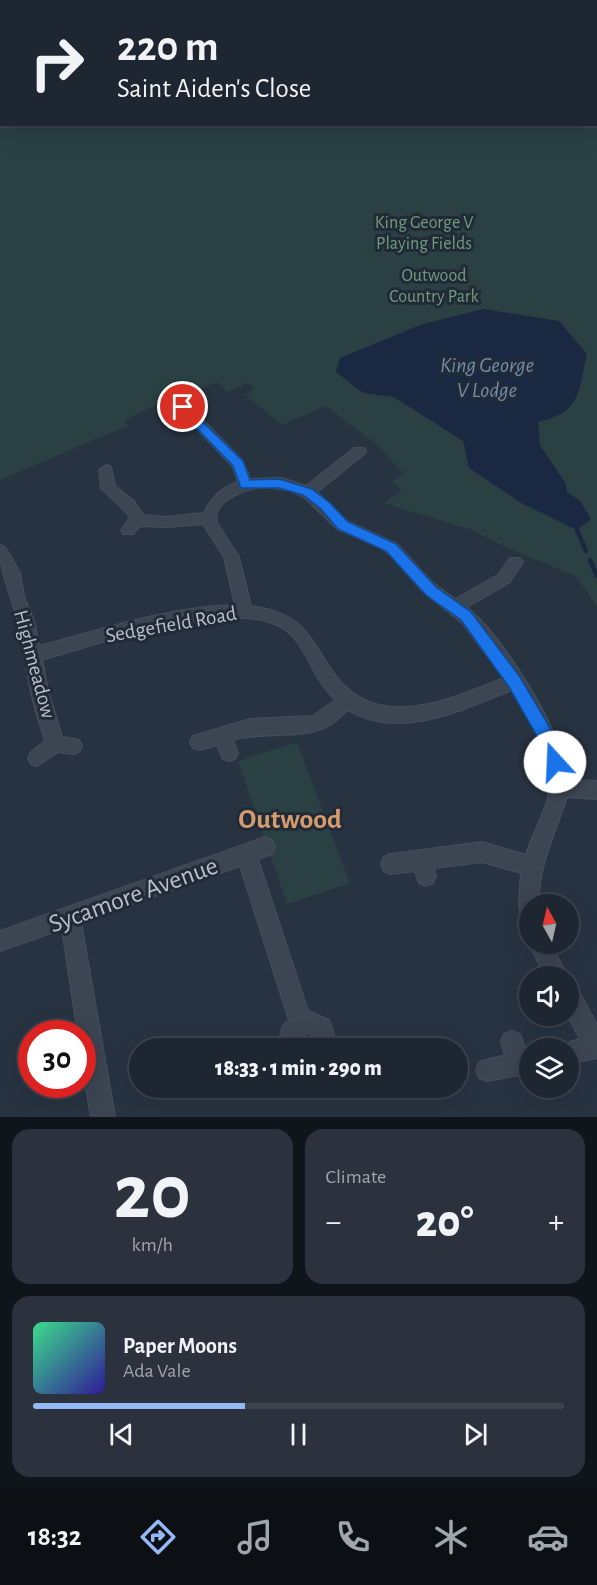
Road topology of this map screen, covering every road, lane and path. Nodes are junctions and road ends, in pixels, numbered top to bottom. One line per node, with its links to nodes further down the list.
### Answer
1 (193, 411): 4 (street)
2 (359, 449): 5 (street)
3 (102, 480): 6 (street)
4 (246, 485): 5 (street); 6 (street)
5 (307, 492): 9 (street)
6 (209, 518): 10 (street)
7 (0, 551): 11 (street, Highmeadow)
8 (514, 573): 9 (street)
9 (456, 607): 12 (street)
10 (244, 610): 11 (street, Sedgefield Road); 13 (street, Sedgefield Road)
11 (33, 655): 17 (street, Highmeadow)
12 (514, 682): 13 (street, Sedgefield Road); 18 (street)
13 (348, 700): 14 (street)
14 (222, 735): 15 (street); 16 (street)
15 (199, 742)
16 (229, 753)
17 (37, 758)
18 (559, 788): 19 (street); 21 (street)
19 (597, 790)
20 (391, 864): 21 (street)
21 (531, 866): 22 (street)
22 (527, 894)
23 (70, 916): 24 (street, Sycamore Avenue); 26 (street, Sycamore Avenue); 33 (street)
24 (0, 941)
25 (579, 1014): 29 (street)
26 (301, 1022): 27 (street); 28 (street)
27 (292, 1038)
28 (324, 1038)
29 (597, 1047): 30 (street)
30 (579, 1051)
31 (519, 1056): 32 (street)
32 (487, 1071)
33 (103, 1117)

